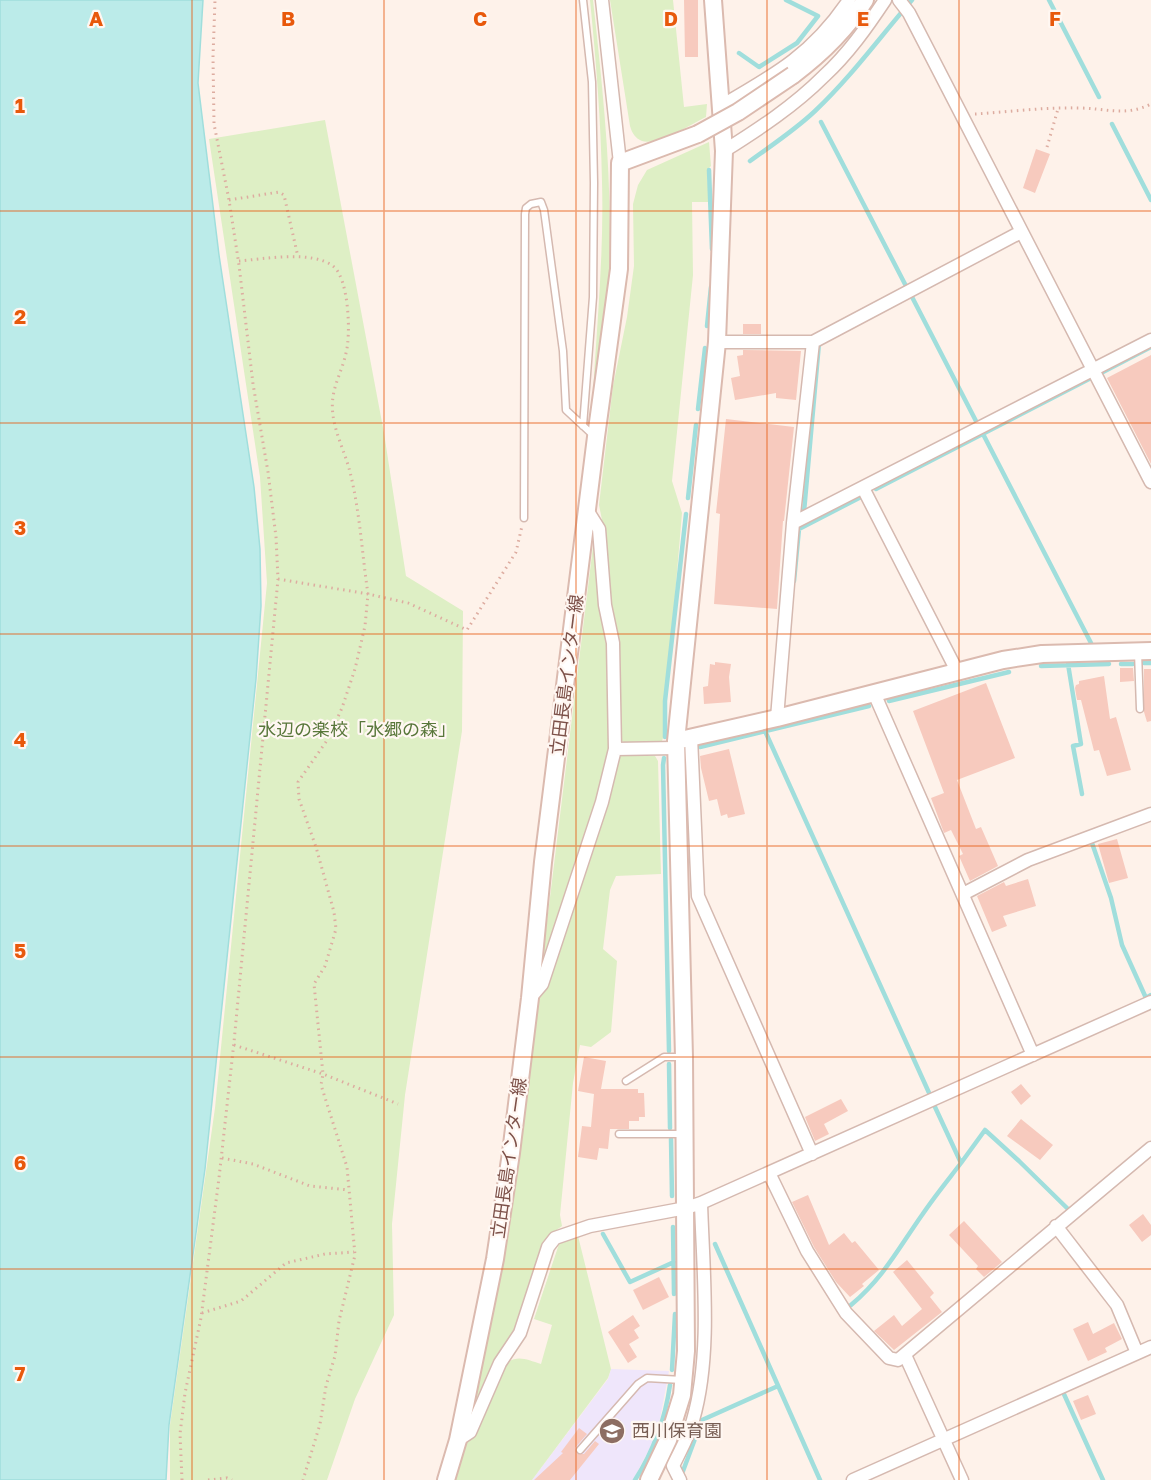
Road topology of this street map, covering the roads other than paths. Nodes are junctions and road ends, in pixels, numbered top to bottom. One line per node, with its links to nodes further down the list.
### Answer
1 (583, 0): 16 (lane)
2 (602, 0): 10 (street)
3 (713, 0): 8 (street)
4 (849, 0): 8 (street)
5 (865, 0): 10 (street, bridge)
6 (885, 0): 9 (street)
7 (899, 0): 11 (street)
8 (721, 106): 9 (street)
9 (724, 151): 13 (street)
10 (620, 164): 17 (street, 立田長島インター線)
11 (1021, 232): 14 (street); 15 (street)
12 (1151, 340): 15 (street)
13 (717, 342): 14 (street); 28 (street)
14 (813, 342): 22 (street)
15 (1093, 370): 18 (street); 19 (street)
16 (583, 426): 17 (lane); 21 (lane)
17 (596, 437): 20 (street, 立田長島インター線)
18 (1151, 482)
19 (863, 488): 22 (street); 24 (street)
20 (587, 510): 29 (street); 32 (street, 立田長島インター線)
21 (524, 518)
22 (793, 523): 27 (street)
23 (1144, 651): 24 (street); 26 (lane)
24 (957, 671): 25 (street)
25 (874, 693): 27 (street); 31 (street)
26 (1140, 709)
27 (777, 718): 28 (street)
28 (681, 742): 29 (street); 35 (street); 40 (street)
29 (615, 749): 32 (street)
30 (1151, 814): 31 (street)
31 (963, 894): 34 (street)
32 (530, 998): 49 (street, 立田長島インター線)
33 (1151, 1002): 34 (street)
34 (1033, 1055): 40 (street)
35 (684, 1057): 36 (lane); 38 (street)
36 (626, 1081)
37 (619, 1134): 38 (lane)
38 (685, 1134): 42 (street)
39 (1151, 1148): 43 (street)
40 (813, 1154): 41 (street)
41 (769, 1173): 42 (street); 46 (street)
42 (694, 1206): 47 (street); 49 (street); 53 (street)
43 (1056, 1226): 45 (street); 46 (street)
44 (1151, 1347): 45 (street)
45 (1137, 1353): 48 (street)
46 (904, 1355): 48 (street)
47 (683, 1380): 50 (lane); 52 (street)
48 (944, 1439): 54 (street); 55 (street)
49 (458, 1440): 51 (street, 立田長島インター線)
50 (580, 1450)
51 (446, 1480)
52 (649, 1480)
53 (680, 1480)
54 (853, 1480)
55 (962, 1480)

